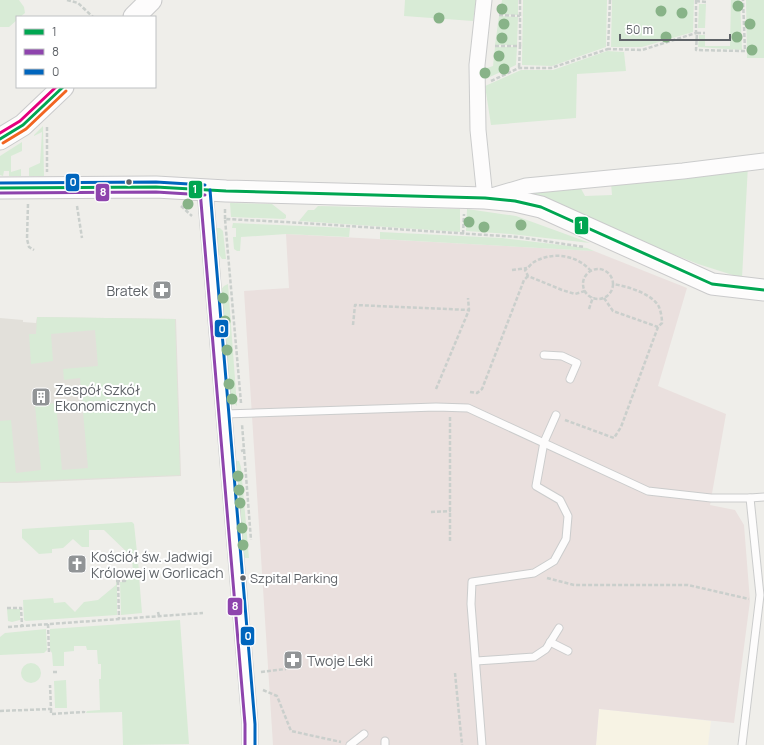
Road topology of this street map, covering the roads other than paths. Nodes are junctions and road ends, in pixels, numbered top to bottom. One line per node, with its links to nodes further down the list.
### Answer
1 (151, 0): 3 (street)
2 (484, 0): 9 (street)
3 (135, 16)
4 (62, 88): 5 (street)
5 (0, 139)
6 (764, 161): 9 (street)
7 (0, 188): 8 (street)
8 (205, 190): 9 (street); 13 (street)
9 (485, 198): 10 (street)
10 (764, 290)
11 (544, 355): 12 (lane)
12 (570, 380)
13 (225, 414): 15 (lane); 24 (street)
14 (556, 416): 15 (lane)
15 (544, 442): 17 (lane); 21 (lane)
16 (764, 497): 17 (lane)
17 (750, 498): 26 (lane)
18 (559, 628): 19 (lane)
19 (550, 642): 20 (lane); 21 (lane)
20 (568, 651)
21 (476, 661): 25 (lane)
22 (364, 734): 23 (lane)
23 (351, 744)
24 (250, 745)
25 (482, 745)
26 (742, 745)

